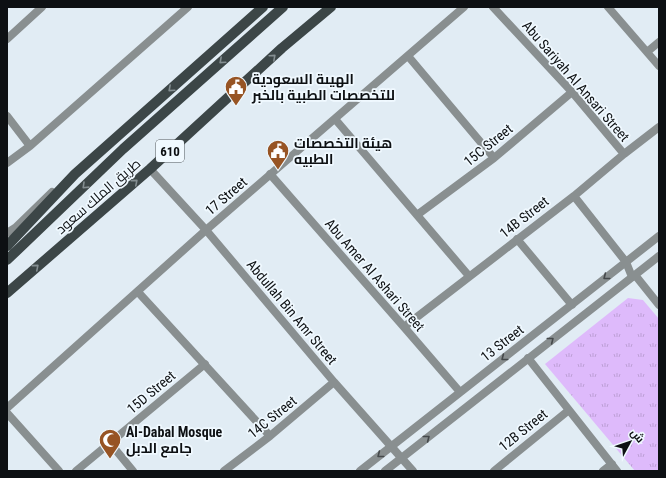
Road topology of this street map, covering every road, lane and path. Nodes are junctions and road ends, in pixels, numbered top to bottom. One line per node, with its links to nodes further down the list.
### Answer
1 (42, 7): 9 (street)
2 (188, 7): 18 (street)
3 (263, 7): 23 (main road, one-way to 23)
4 (283, 7): 33 (main road, طريق الملك سعود / 610, one-way to 33)
5 (330, 7): 22 (main road, طريق الملك سعود / 610, one-way to 5)
6 (464, 7): 12 (street, 17 Street)
7 (493, 7): 14 (street, Abu Sariyah Al Ansari Street)
8 (608, 7): 11 (street)
9 (7, 39)
10 (659, 42): 11 (street)
11 (647, 52): 13 (street)
12 (408, 56): 16 (street, 17 Street); 20 (street)
13 (659, 66)
14 (572, 92): 19 (street, Abu Sariyah Al Ansari Street); 20 (street, 15C Street)
15 (7, 116): 18 (street)
16 (334, 119): 24 (street, 17 Street); 26 (street)
17 (659, 127): 19 (street, 14B Street)
18 (30, 146): 21 (street)
19 (624, 154): 25 (street, 14B Street)
20 (494, 158): 26 (street, 15C Street)
21 (7, 163)
22 (150, 169): 27 (street, Abdullah Bin Amr Street); 38 (main road, طريق الملك سعود / 610, one-way to 22)
23 (75, 174): 28 (street); 31 (main road)
24 (270, 174): 27 (street, 17 Street); 41 (street, Abu Amer Al Ashari Street)
25 (574, 196): 30 (street, 14B Street); 34 (street)
26 (417, 215): 35 (street)
27 (206, 230): 37 (street, 17 Street); 44 (street, Abdullah Bin Amr Street)
28 (7, 233)
29 (659, 236): 34 (street, 13 Street)
30 (518, 239): 35 (street, 14B Street); 39 (street)
31 (7, 246)
32 (659, 256): 36 (street, 13 Street)
33 (7, 260)
34 (626, 262): 36 (street); 39 (street, 13 Street, one-way to 39)
35 (469, 276): 41 (street, 14B Street)
36 (633, 276): 40 (street); 42 (street, 13 Street, one-way to 36)
37 (138, 292): 43 (street); 46 (street, 17 Street)
38 (7, 293)
39 (572, 305): 45 (street, 13 Street, one-way to 45)
40 (659, 305)
41 (404, 327): 45 (street, Abu Amer Al Ashari Street)
42 (528, 358): 47 (street); 52 (street, 13 Street, one-way to 42)
43 (205, 364): 49 (street); 50 (street, 15D Street)
44 (334, 382): 49 (street, 14C Street); 51 (street, Abdullah Bin Amr Street)
45 (460, 392): 51 (street, 13 Street)
46 (7, 408)
47 (569, 410): 53 (street); 61 (street, 12B Street)
48 (7, 412): 54 (street)
49 (270, 436): 57 (street, 14C Street)
50 (110, 442): 55 (street, 15D Street); 56 (street)
51 (392, 446): 52 (street, Abdullah Bin Amr Street); 58 (street, 13 Street, one-way to 58)
52 (402, 458): 59 (street, 13 Street); 60 (street, Abdullah Bin Amr Street)
53 (612, 464): 62 (street); 63 (street)
54 (59, 471)
55 (76, 471)
56 (133, 471)
57 (224, 471)
58 (360, 471)
59 (385, 471)
60 (413, 471)
61 (494, 471)
62 (603, 471)
63 (618, 471)

